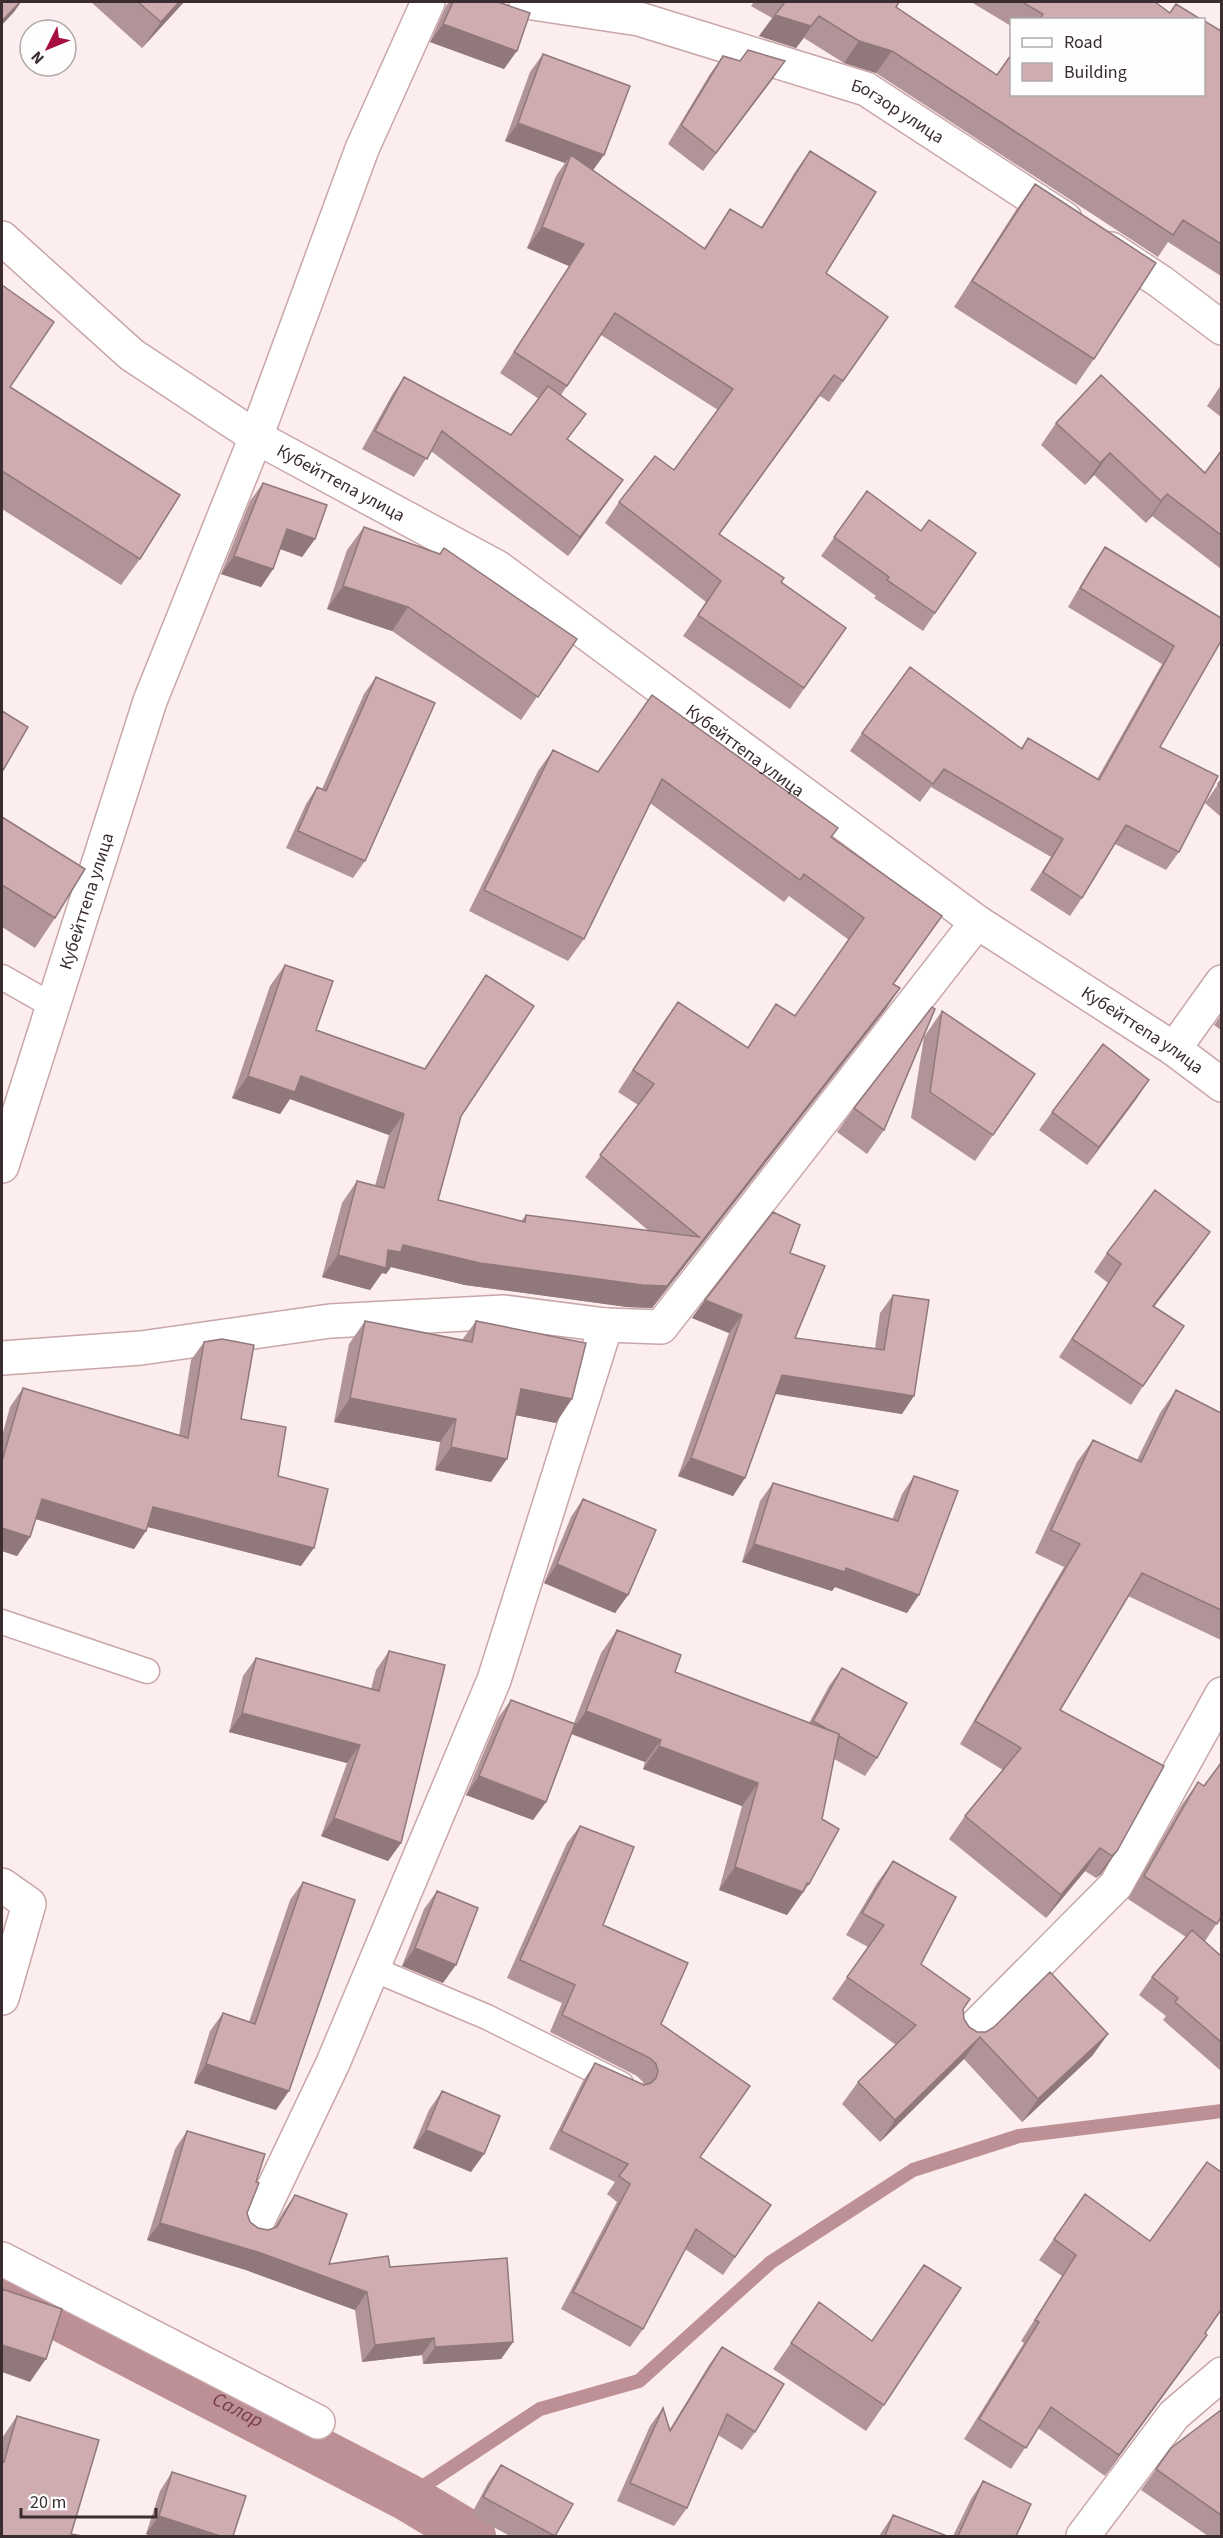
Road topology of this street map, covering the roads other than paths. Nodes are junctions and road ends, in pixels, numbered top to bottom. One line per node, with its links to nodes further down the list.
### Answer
1 (428, 2): 5 (street, Кубейттепа улица)
2 (526, 2): 4 (street, Богзор улица)
3 (2, 238): 5 (street, Кубейттепа улица)
4 (1221, 328)
5 (256, 437): 6 (street, Кубейттепа улица); 9 (street, Кубейттепа улица)
6 (977, 922): 10 (street, Кубейттепа улица); 13 (street)
7 (2, 977): 9 (lane)
8 (1221, 982): 10 (street)
9 (53, 1006): 12 (street, Кубейттепа улица)
10 (1174, 1049): 11 (street, Кубейттепа улица)
11 (1221, 1085)
12 (2, 1166)
13 (606, 1325): 14 (street); 19 (street)
14 (2, 1358)
15 (2, 1622): 16 (lane)
16 (147, 1671)
17 (1221, 1694): 21 (street)
18 (2, 1885): 20 (street)
19 (373, 1969): 22 (lane); 23 (street)
20 (2, 1998)
21 (966, 2036)
22 (631, 2089)
23 (254, 2229)
24 (2, 2259): 26 (street)
25 (1221, 2374): 27 (street)
26 (318, 2422)
27 (1083, 2536)

